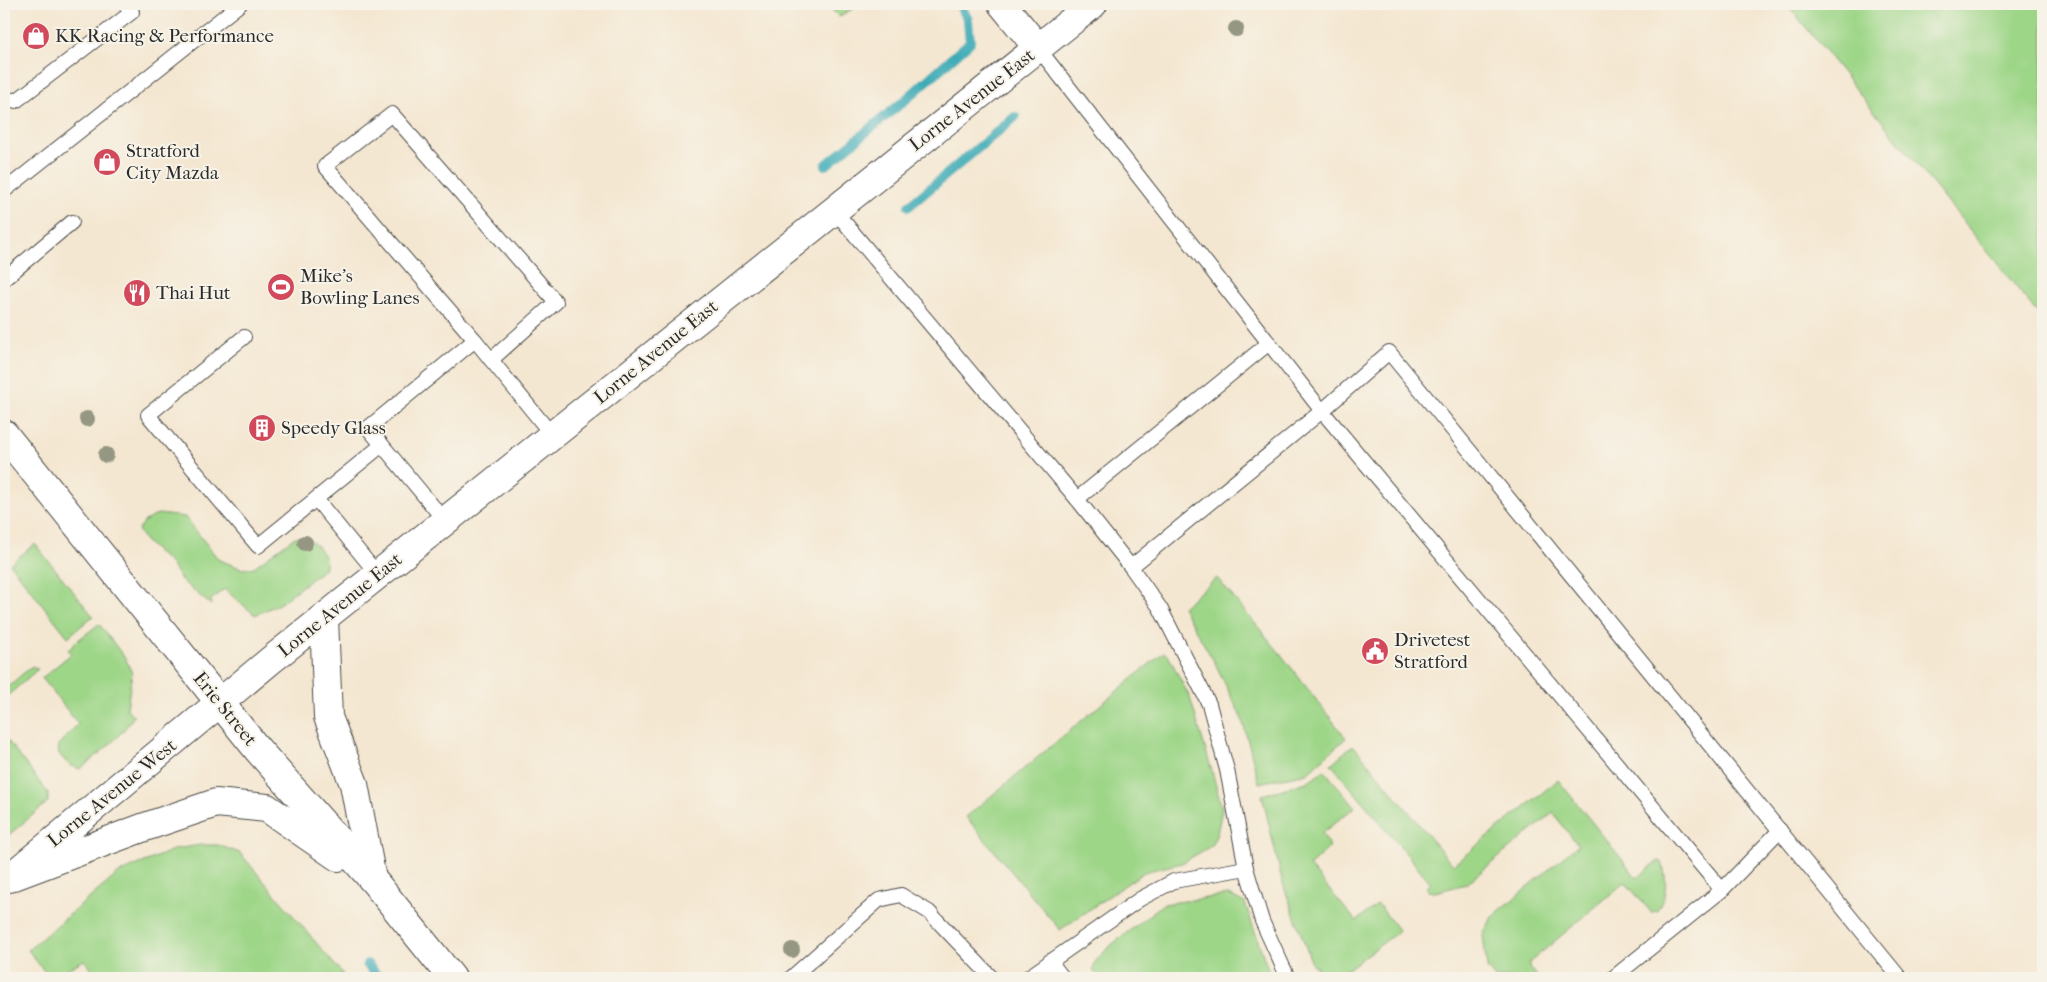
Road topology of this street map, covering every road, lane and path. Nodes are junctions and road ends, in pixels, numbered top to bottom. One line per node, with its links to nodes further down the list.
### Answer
1 (125, 4): 6 (lane)
2 (240, 4): 7 (lane)
3 (1002, 4): 5 (main road)
4 (1092, 4): 5 (main road, Lorne Avenue East)
5 (1038, 48): 8 (main road, Lorne Avenue East); 13 (lane)
6 (4, 98)
7 (4, 191)
8 (834, 210): 17 (main road, Lorne Avenue East); 20 (lane)
9 (72, 222): 10 (lane)
10 (4, 280)
11 (244, 337): 19 (lane)
12 (475, 340): 14 (lane); 14 (lane); 18 (lane)
13 (1269, 343): 15 (lane); 20 (lane)
14 (491, 360): 17 (lane)
15 (1322, 411): 22 (lane); 26 (lane); 30 (lane)
16 (4, 434): 25 (main road, Erie Street)
17 (552, 435): 21 (main road, Lorne Avenue East)
18 (382, 445): 19 (lane); 21 (lane)
19 (316, 499): 23 (lane)
20 (1077, 500): 22 (lane)
21 (445, 521): 23 (main road, Lorne Avenue East)
22 (1131, 567): 27 (lane)
23 (378, 575): 24 (main road, Lorne Avenue East)
24 (324, 618): 25 (main road, Lorne Avenue East); 29 (main road)
25 (221, 704): 28 (main road, Lorne Avenue West); 29 (main road, Erie Street)
26 (1780, 830): 30 (lane); 39 (lane)
27 (1246, 868): 31 (lane); 37 (lane)
28 (7, 880): 29 (main road)
29 (373, 880): 32 (main road, Erie Street)
30 (1722, 890): 38 (lane)
31 (1050, 961): 35 (lane); 36 (lane)
32 (452, 978)
33 (791, 978): 34 (lane)
34 (992, 978)
35 (1027, 978)
36 (1063, 978)
37 (1288, 978)
38 (1613, 978)
39 (1900, 978)

